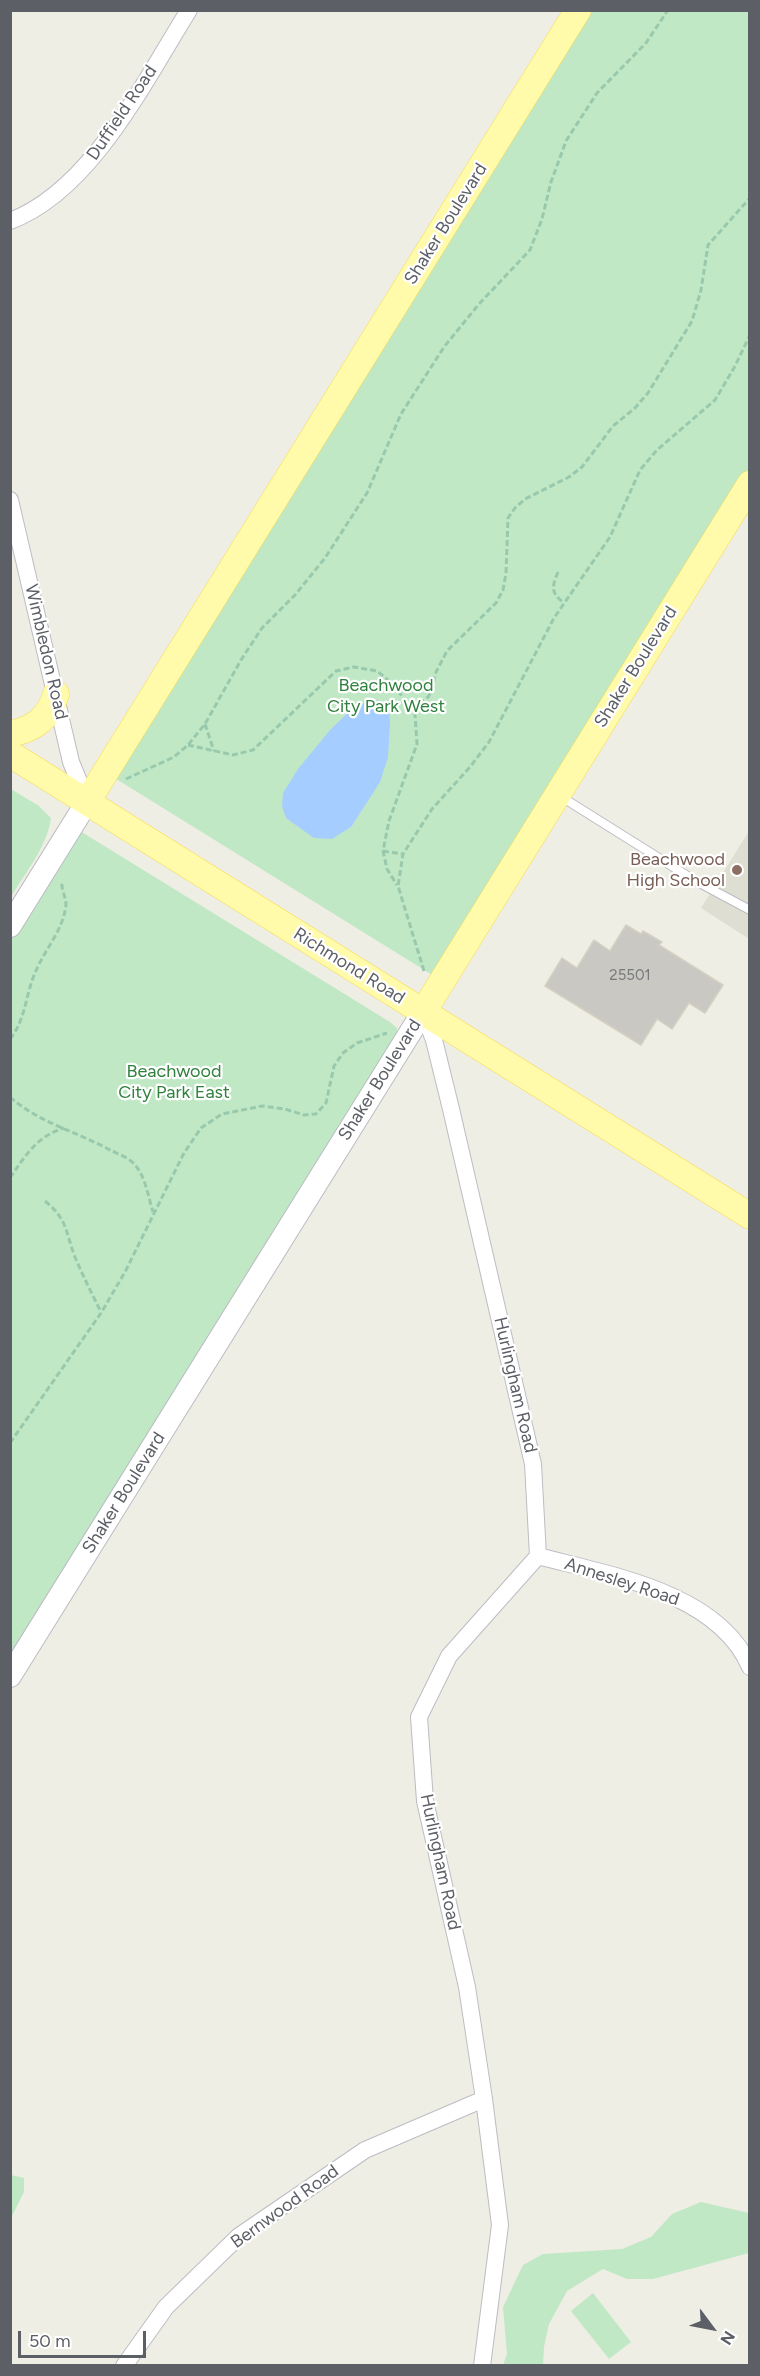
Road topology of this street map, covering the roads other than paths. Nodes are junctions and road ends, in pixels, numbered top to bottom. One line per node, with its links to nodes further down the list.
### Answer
1 (189, 10): 3 (street, Duffield Road)
2 (578, 10): 10 (main road, Shaker Boulevard)
3 (10, 221)
4 (750, 484): 9 (main road, Shaker Boulevard)
5 (10, 500): 6 (street, Wimbledon Road)
6 (56, 694): 7 (main road); 10 (street, Wimbledon Road)
7 (10, 734)
8 (10, 754): 10 (main road, Richmond Road)
9 (557, 794): 11 (lane); 13 (main road, Shaker Boulevard)
10 (87, 802): 12 (main road, Shaker Boulevard); 13 (main road, Richmond Road)
11 (750, 910)
12 (10, 926)
13 (423, 1012): 14 (main road, Richmond Road); 15 (street, Hurlingham Road); 17 (main road, Shaker Boulevard)
14 (750, 1216)
15 (538, 1556): 16 (street, Annesley Road); 18 (street, Hurlingham Road)
16 (750, 1667)
17 (10, 1676)
18 (484, 2099): 19 (street, Bernwood Road); 20 (street, Hurlingham Road)
19 (124, 2366)
20 (482, 2366)

